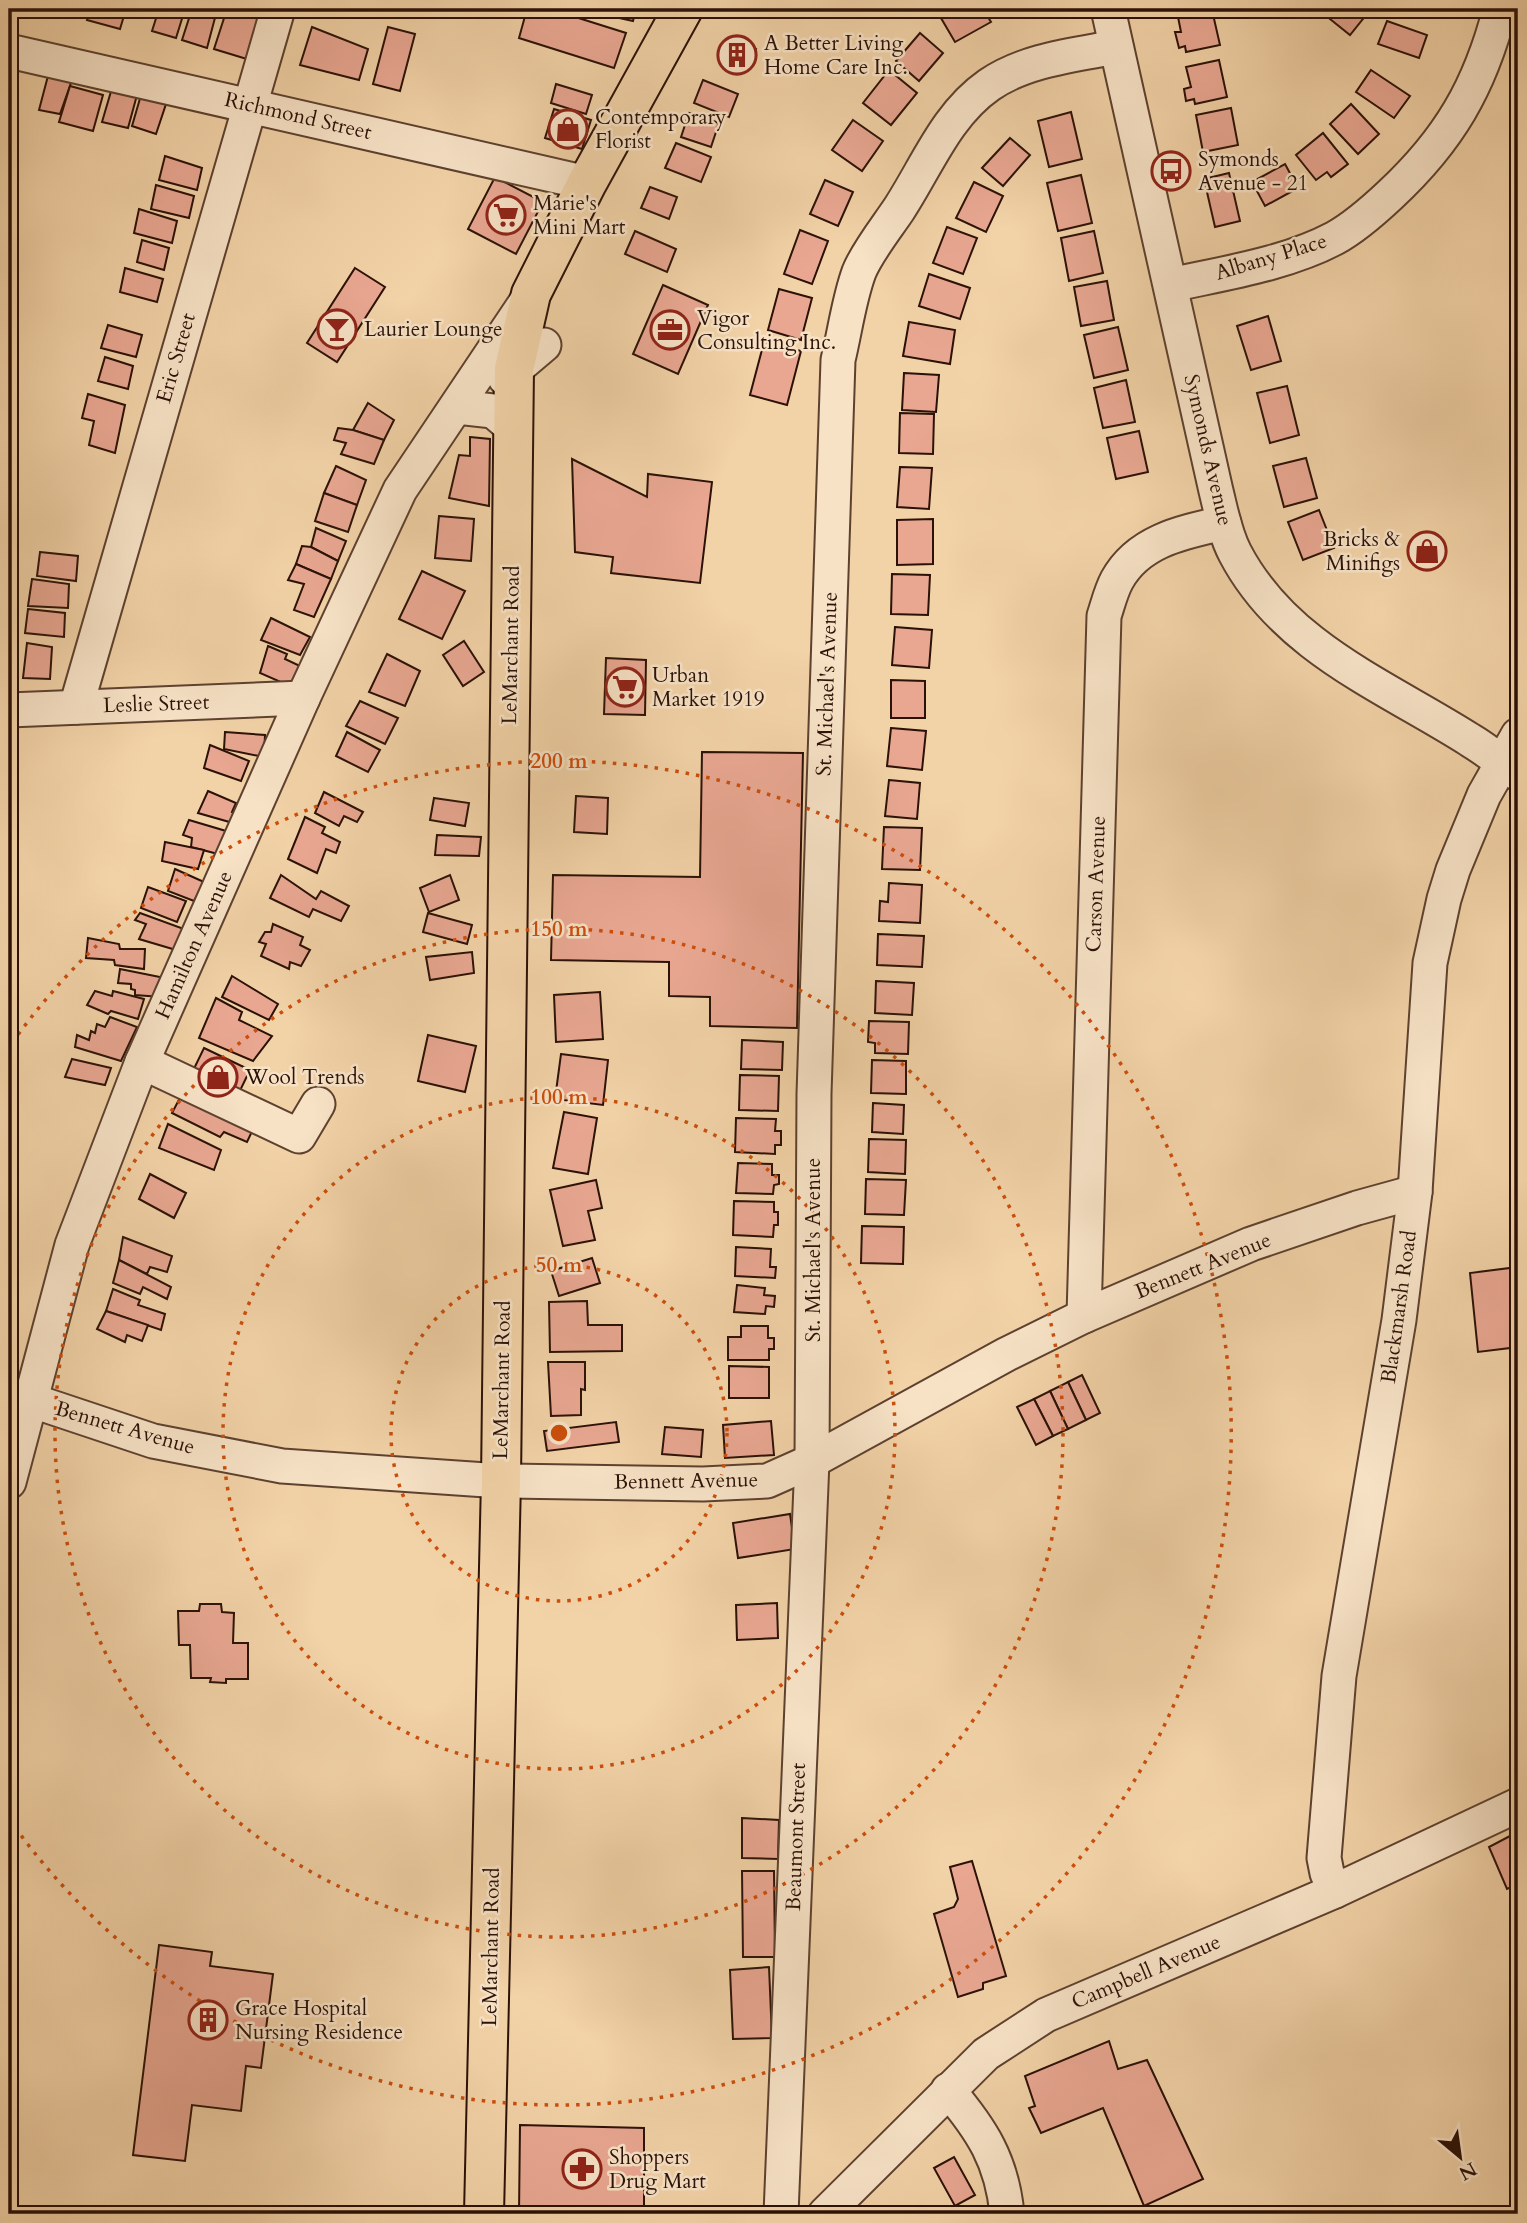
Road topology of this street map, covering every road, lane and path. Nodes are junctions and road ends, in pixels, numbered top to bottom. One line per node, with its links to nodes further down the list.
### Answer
1 (278, 9): 7 (street, Eric Street)
2 (684, 9): 8 (main road, Hamilton Avenue)
3 (1108, 9): 5 (street, Symonds Avenue)
4 (1500, 9): 9 (street, Albany Place)
5 (1116, 47): 9 (street, Symonds Avenue); 27 (street, St. Michael's Avenue)
6 (9, 51): 7 (street, Richmond Street)
7 (248, 104): 8 (street, Richmond Street); 19 (street, Eric Street)
8 (581, 196): 10 (main road, Hamilton Avenue); 11 (main road, Hamilton Avenue)
9 (1171, 285): 16 (street, Symonds Avenue)
10 (531, 295): 12 (main road, LeMarchant Road); 15 (street, Hamilton Avenue)
11 (544, 345): 12 (street, Hamilton Avenue); 17 (main road, LeMarchant Road)
12 (514, 369): 13 (street, Hamilton Avenue); 14 (main road, LeMarchant Road)
13 (466, 408): 14 (street); 15 (street, Hamilton Avenue)
14 (513, 428): 17 (main road, LeMarchant Road)
15 (437, 431): 18 (street, Hamilton Avenue)
16 (1224, 523): 21 (street, Symonds Avenue); 25 (street, Carson Avenue)
17 (512, 546): 28 (main road, LeMarchant Road)
18 (303, 698): 19 (street, Leslie Street); 22 (street, Hamilton Avenue)
19 (76, 707): 20 (street, Leslie Street)
20 (9, 710)
21 (1513, 757): 24 (street, Blackmarsh Road)
22 (142, 1062): 23 (street); 26 (street, Hamilton Avenue)
23 (318, 1104)
24 (1415, 1192): 25 (street, Bennett Avenue); 31 (street, Blackmarsh Road)
25 (1084, 1316): 27 (street, Bennett Avenue)
26 (30, 1400): 28 (street, Bennett Avenue); 29 (street, Hamilton Avenue)
27 (812, 1461): 28 (street, Bennett Avenue); 34 (street, Beaumont Street)
28 (501, 1481): 33 (main road, LeMarchant Road)
29 (9, 1482)
30 (1518, 1805): 31 (street, Campbell Avenue)
31 (1335, 1891): 32 (street, Campbell Avenue)
32 (948, 2090): 35 (street, Campbell Avenue); 36 (street)
33 (484, 2214)
34 (781, 2214)
35 (825, 2214)
36 (1007, 2214)

